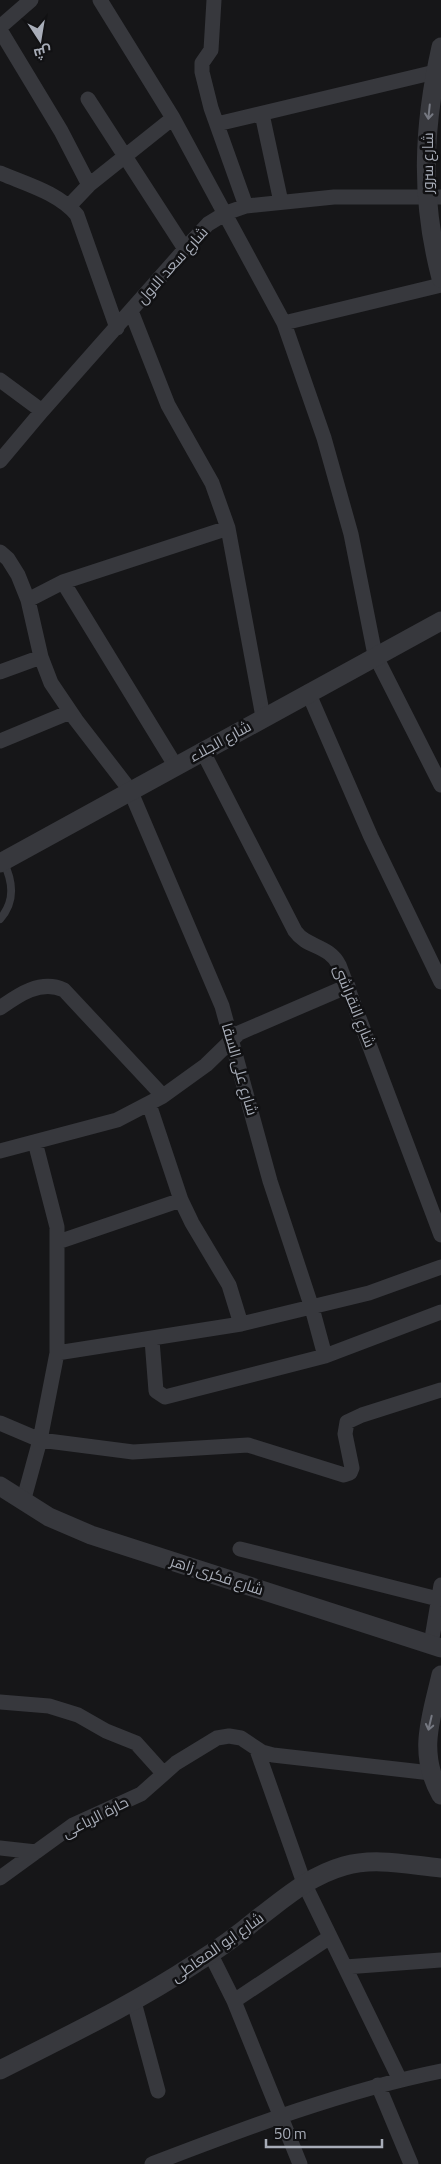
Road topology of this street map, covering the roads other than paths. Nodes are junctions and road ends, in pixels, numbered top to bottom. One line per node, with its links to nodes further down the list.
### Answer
1 (31, 0): 4 (street)
2 (100, 0): 9 (street)
3 (214, 0): 10 (street)
4 (0, 28): 13 (street)
5 (441, 47): 6 (street, شارع سرور)
6 (435, 72): 8 (street); 14 (street, شارع سرور, one-way to 14)
7 (88, 99): 11 (street)
8 (262, 114): 10 (street); 15 (street)
9 (173, 118): 11 (street); 18 (street)
10 (217, 124): 17 (street)
11 (125, 155): 13 (street); 19 (street)
12 (0, 173): 16 (street)
13 (89, 185): 16 (street)
14 (434, 197): 15 (street, شارع سعد الاول); 20 (street, شارع سرور)
15 (281, 202): 17 (street, شارع سعد الاول)
16 (69, 206): 24 (street)
17 (246, 206): 18 (street, شارع سعد الاول)
18 (226, 213): 19 (street, شارع سعد الاول); 23 (street)
19 (185, 249): 22 (street, شارع سعد الاول)
20 (441, 278)
21 (441, 285): 23 (street)
22 (131, 311): 24 (street, شارع سعد الاول); 28 (street)
23 (284, 323): 33 (street)
24 (117, 328): 26 (street, شارع سعد الاول)
25 (0, 380): 26 (street)
26 (42, 411): 27 (street, شارع سعد الاول)
27 (0, 462)
28 (228, 528): 30 (street); 38 (street)
29 (0, 552): 31 (street, شارع على السقا)
30 (63, 582): 31 (street); 41 (street)
31 (28, 600): 34 (street, شارع على السقا)
32 (441, 621): 33 (street, شارع الجلاء)
33 (375, 655): 36 (street, شارع الجلاء); 42 (street)
34 (41, 657): 35 (street); 37 (street, شارع على السقا)
35 (0, 672)
36 (308, 692): 38 (street, شارع الجلاء); 46 (street)
37 (70, 712): 39 (street); 43 (street, شارع على السقا)
38 (263, 717): 40 (street, شارع الجلاء)
39 (0, 741)
40 (202, 750): 41 (street, شارع الجلاء); 47 (street, شارع النقراشى)
41 (175, 765): 43 (street, شارع الجلاء)
42 (441, 785)
43 (130, 790): 44 (street, شارع الجلاء); 49 (street, شارع على السقا)
44 (1, 861): 45 (lane)
45 (0, 919)
46 (441, 982)
47 (348, 986): 49 (street); 54 (street, شارع النقراشى)
48 (0, 1008): 50 (street)
49 (232, 1038): 50 (street); 57 (street, شارع على السقا)
50 (156, 1100): 51 (street); 53 (street)
51 (35, 1142): 52 (street); 55 (street)
52 (0, 1151)
53 (181, 1200): 55 (street); 59 (street)
54 (441, 1235)
55 (58, 1242): 61 (street)
56 (441, 1268): 57 (street)
57 (312, 1308): 59 (street); 62 (street, شارع على السقا)
58 (441, 1312): 62 (street)
59 (241, 1324): 60 (street)
60 (152, 1340): 61 (street); 62 (street)
61 (56, 1353): 65 (street)
62 (325, 1356)
63 (441, 1390): 65 (street)
64 (0, 1423): 65 (street)
65 (40, 1440): 67 (street)
66 (1, 1490): 67 (street, شارع فكرى زاهر)
67 (23, 1502): 70 (street, شارع فكرى زاهر)
68 (240, 1549): 69 (street)
69 (440, 1592): 70 (street)
70 (436, 1646)
71 (441, 1675): 75 (street, one-way to 75)
72 (0, 1702): 74 (street)
73 (257, 1750): 74 (street, حارة الرباعى); 75 (street, حارة الرباعى); 81 (street)
74 (163, 1773): 78 (street, حارة الرباعى)
75 (431, 1773): 76 (street)
76 (441, 1794)
77 (0, 1848): 78 (street)
78 (36, 1852): 80 (street, حارة الرباعى)
79 (441, 1868): 81 (street, شارع ابو المعاطى)
80 (0, 1878)
81 (304, 1883): 82 (street); 83 (street, شارع ابو المعاطى)
82 (330, 1937): 85 (street); 86 (street)
83 (210, 1953): 86 (street); 87 (street, شارع ابو المعاطى)
84 (441, 1960): 85 (street)
85 (345, 1966): 90 (street)
86 (234, 2001): 93 (street)
87 (134, 2002): 88 (street, شارع ابو المعاطى); 92 (street)
88 (0, 2070)
89 (441, 2071): 90 (street)
90 (400, 2080): 91 (street)
91 (378, 2085): 93 (street); 97 (street)
92 (158, 2091)
93 (281, 2116): 94 (street); 96 (street)
94 (188, 2158): 95 (street)
95 (152, 2164)
96 (300, 2164)
97 (411, 2164)

